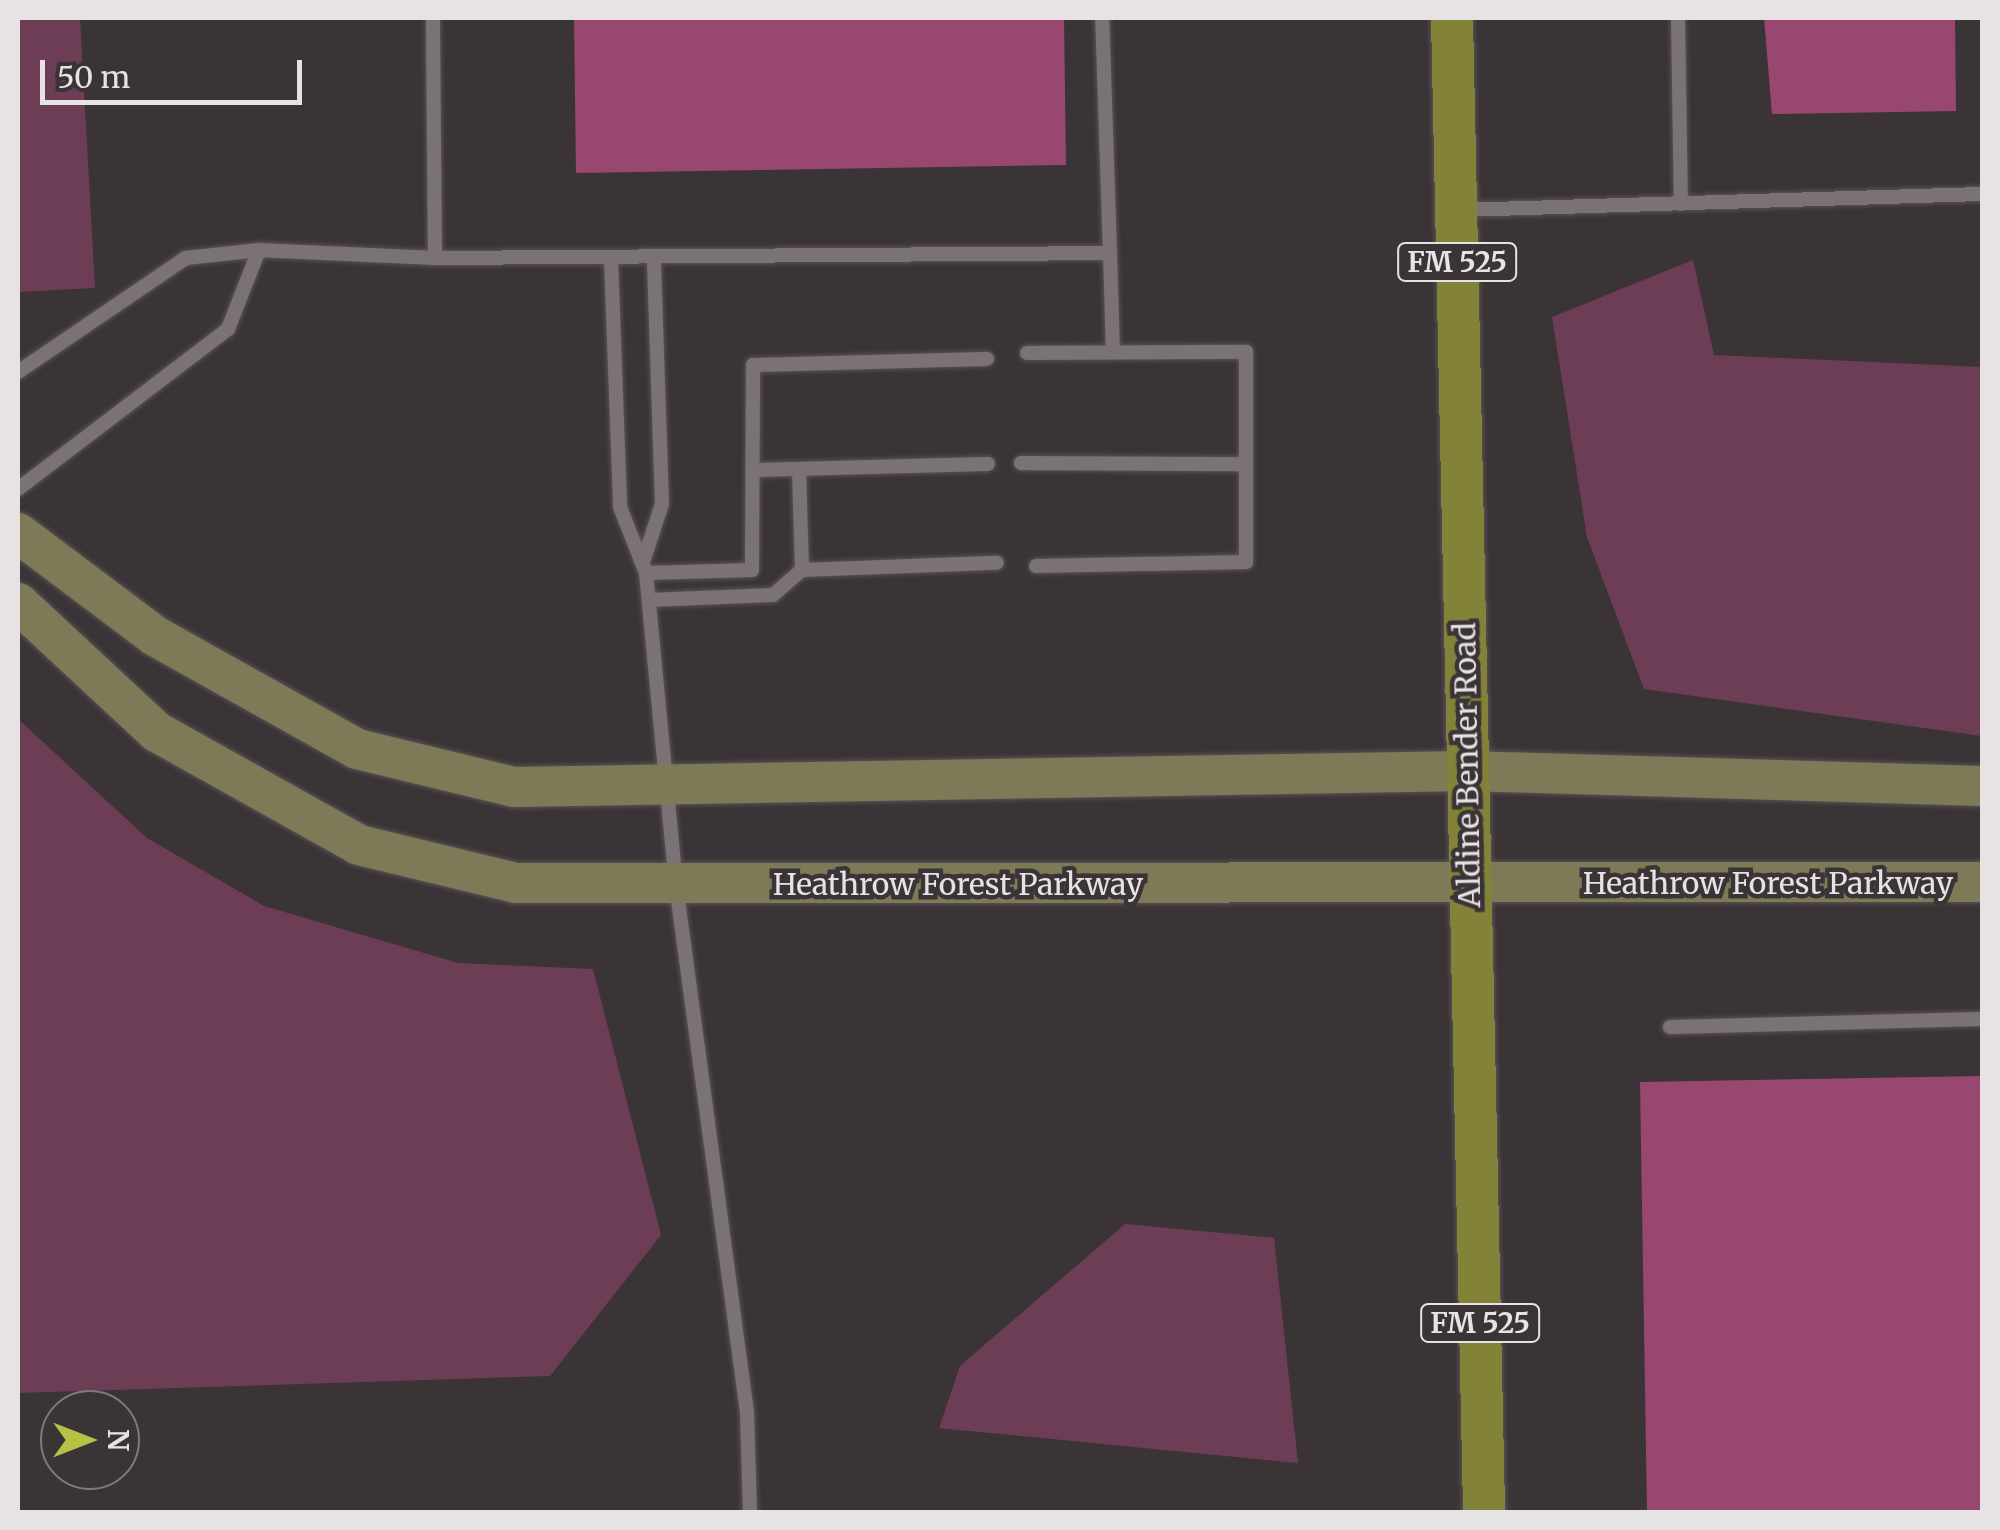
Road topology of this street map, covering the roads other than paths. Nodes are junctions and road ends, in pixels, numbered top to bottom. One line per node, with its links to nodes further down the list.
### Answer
1 (433, 18): 10 (lane)
2 (1102, 18): 9 (lane)
3 (1452, 18): 7 (main road, Aldine Bender Road / FM 525)
4 (1678, 18): 6 (lane)
5 (1982, 194): 6 (lane)
6 (1681, 204): 7 (lane)
7 (1456, 211): 30 (main road, Aldine Bender Road / FM 525)
8 (259, 250): 10 (lane); 16 (lane); 22 (lane)
9 (1110, 253): 12 (lane); 13 (lane)
10 (434, 258): 11 (lane)
11 (611, 258): 12 (lane); 25 (lane)
12 (654, 258): 25 (lane)
13 (1113, 352): 14 (lane); 19 (lane)
14 (1027, 353)
15 (986, 359): 21 (lane)
16 (18, 372)
17 (1021, 463): 19 (lane)
18 (988, 464): 20 (lane)
19 (1246, 464): 26 (lane)
20 (800, 469): 21 (lane); 27 (lane)
21 (753, 470): 25 (lane)
22 (18, 489)
23 (18, 533): 32 (street)
24 (997, 563): 27 (lane)
25 (645, 566): 28 (lane)
26 (1036, 566)
27 (802, 570): 28 (lane)
28 (649, 600): 32 (lane)
29 (18, 603): 35 (street, Heathrow Forest Parkway)
30 (1467, 772): 31 (street); 32 (street); 34 (main road, Aldine Bender Road / FM 525)
31 (1982, 786)
32 (671, 790): 35 (lane)
33 (1982, 882): 34 (street, Heathrow Forest Parkway)
34 (1469, 884): 35 (street, Heathrow Forest Parkway); 39 (main road, Aldine Bender Road / FM 525)
35 (676, 885): 38 (lane)
36 (1982, 1019): 37 (lane)
37 (1670, 1027)
38 (750, 1512)
39 (1484, 1512)

